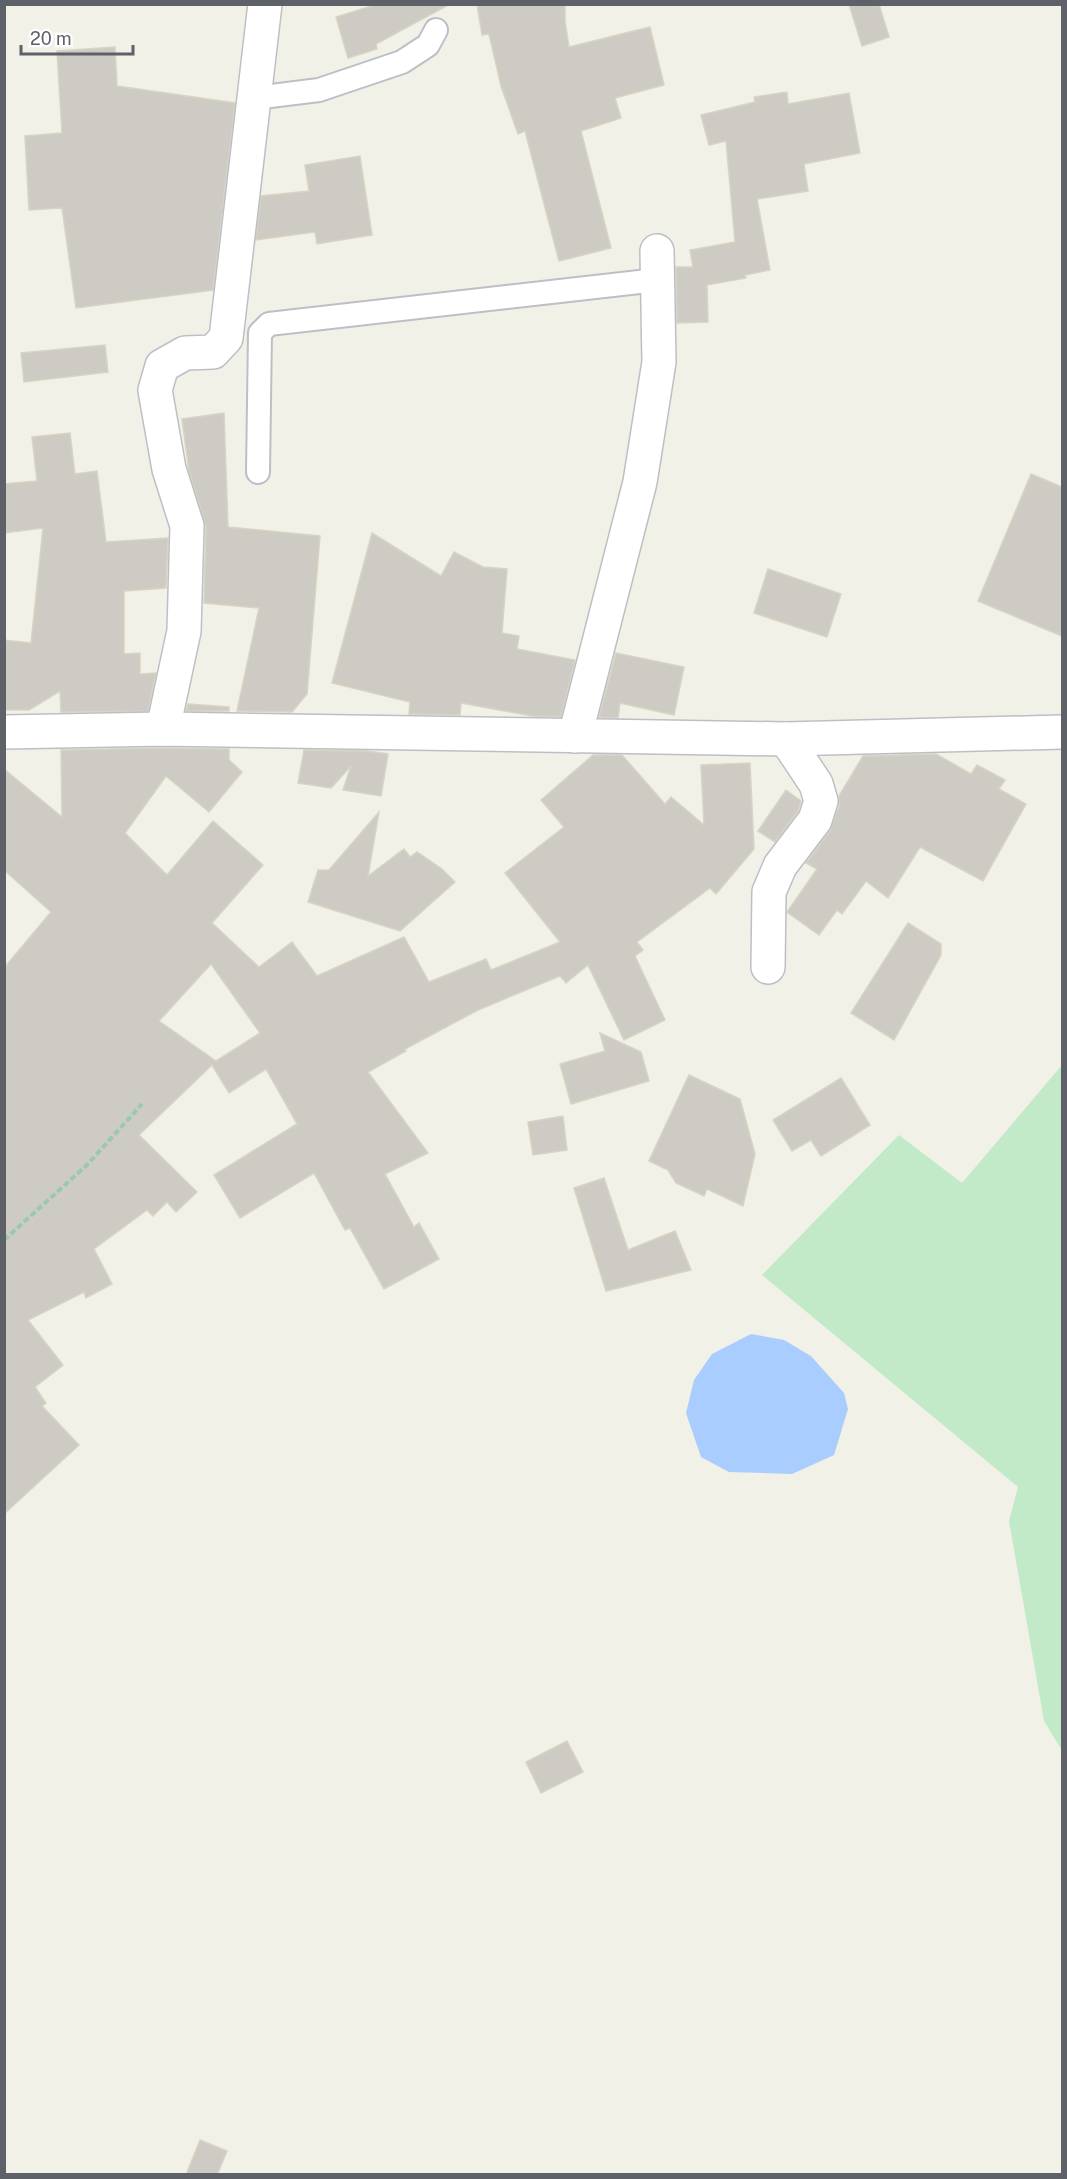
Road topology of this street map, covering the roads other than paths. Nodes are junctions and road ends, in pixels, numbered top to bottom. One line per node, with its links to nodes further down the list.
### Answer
1 (265, 4): 3 (street)
2 (436, 30): 3 (lane)
3 (254, 98): 6 (street)
4 (657, 265): 5 (lane); 9 (street)
5 (258, 472)
6 (163, 729): 7 (street); 9 (street)
7 (4, 732)
8 (1062, 732): 10 (street)
9 (575, 736): 10 (street)
10 (786, 740): 11 (street)
11 (768, 967)

